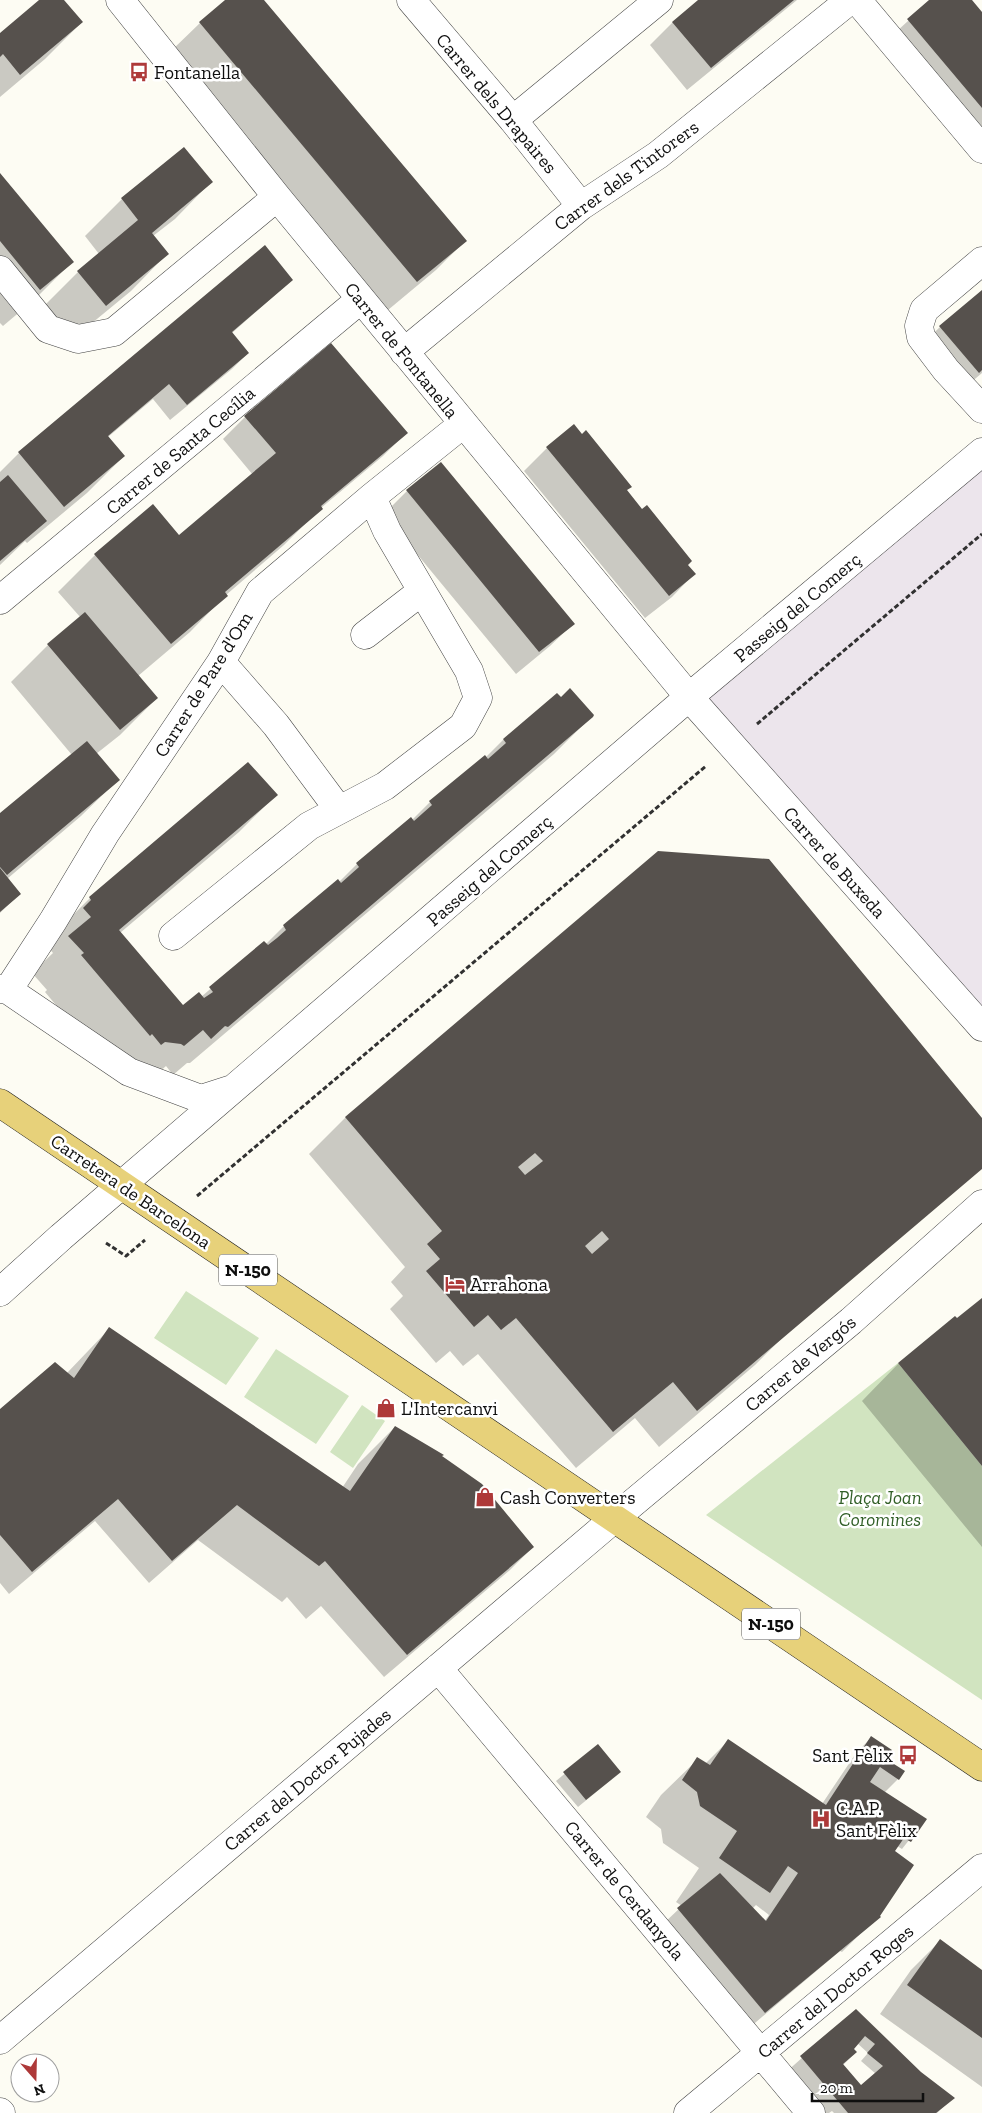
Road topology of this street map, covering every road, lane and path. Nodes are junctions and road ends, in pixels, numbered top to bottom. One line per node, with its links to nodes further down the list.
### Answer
1 (120, 0): 8 (street, Carrer de Fontanella)
2 (411, 0): 6 (street, Carrer dels Drapaires)
3 (659, 0): 6 (street)
4 (850, 0): 9 (street, Carrer dels Tintorers)
5 (857, 0): 7 (street)
6 (513, 120): 9 (street, Carrer dels Drapaires)
7 (982, 149)
8 (277, 197): 11 (street); 12 (street, Carrer de Fontanella)
9 (581, 206): 13 (street, Carrer dels Tintorers)
10 (982, 261): 14 (street)
11 (0, 270)
12 (361, 299): 13 (street, Carrer de Fontanella); 20 (street, Carrer de Santa Cecília)
13 (404, 352): 15 (street, Carrer de Fontanella)
14 (982, 409)
15 (463, 424): 17 (street, Carrer de Pare d'Om); 23 (street, Carrer de Fontanella)
16 (982, 452): 23 (street, Passeig del Comerç)
17 (372, 497): 19 (street); 22 (street, Carrer de Pare d'Om)
18 (982, 534): 24 (path)
19 (422, 591): 21 (street); 25 (street)
20 (0, 600)
21 (364, 635)
22 (221, 662): 25 (street); 27 (street, Carrer de Pare d'Om)
23 (689, 696): 24 (street, Carrer de Buxeda); 29 (street, Passeig del Comerç)
24 (732, 745): 28 (street, Carrer de Buxeda); 33 (path)
25 (339, 810): 26 (street)
26 (173, 936)
27 (4, 990): 29 (street)
28 (982, 1027)
29 (236, 1088): 31 (street, Passeig del Comerç)
30 (0, 1103): 31 (main road, Carretera de Barcelona / N-150)
31 (122, 1186): 33 (main road, Carretera de Barcelona / N-150); 34 (street, Passeig del Comerç)
32 (982, 1204): 36 (street, Carrer de Vergós)
33 (171, 1218): 34 (path); 36 (main road, Carretera de Barcelona / N-150)
34 (77, 1224): 35 (street, Passeig del Comerç)
35 (0, 1292)
36 (615, 1518): 37 (street, Carrer del Doctor Pujades); 38 (main road, Carretera de Barcelona / N-150)
37 (438, 1668): 40 (street, Carrer del Doctor Pujades); 41 (street, Carrer de Cerdanyola)
38 (982, 1767)
39 (982, 1868): 41 (street, Carrer del Doctor Roges)
40 (0, 2040)
41 (761, 2053): 42 (street, Carrer del Doctor Roges); 43 (street, Carrer de Cerdanyola)
42 (688, 2113)
43 (811, 2113)

